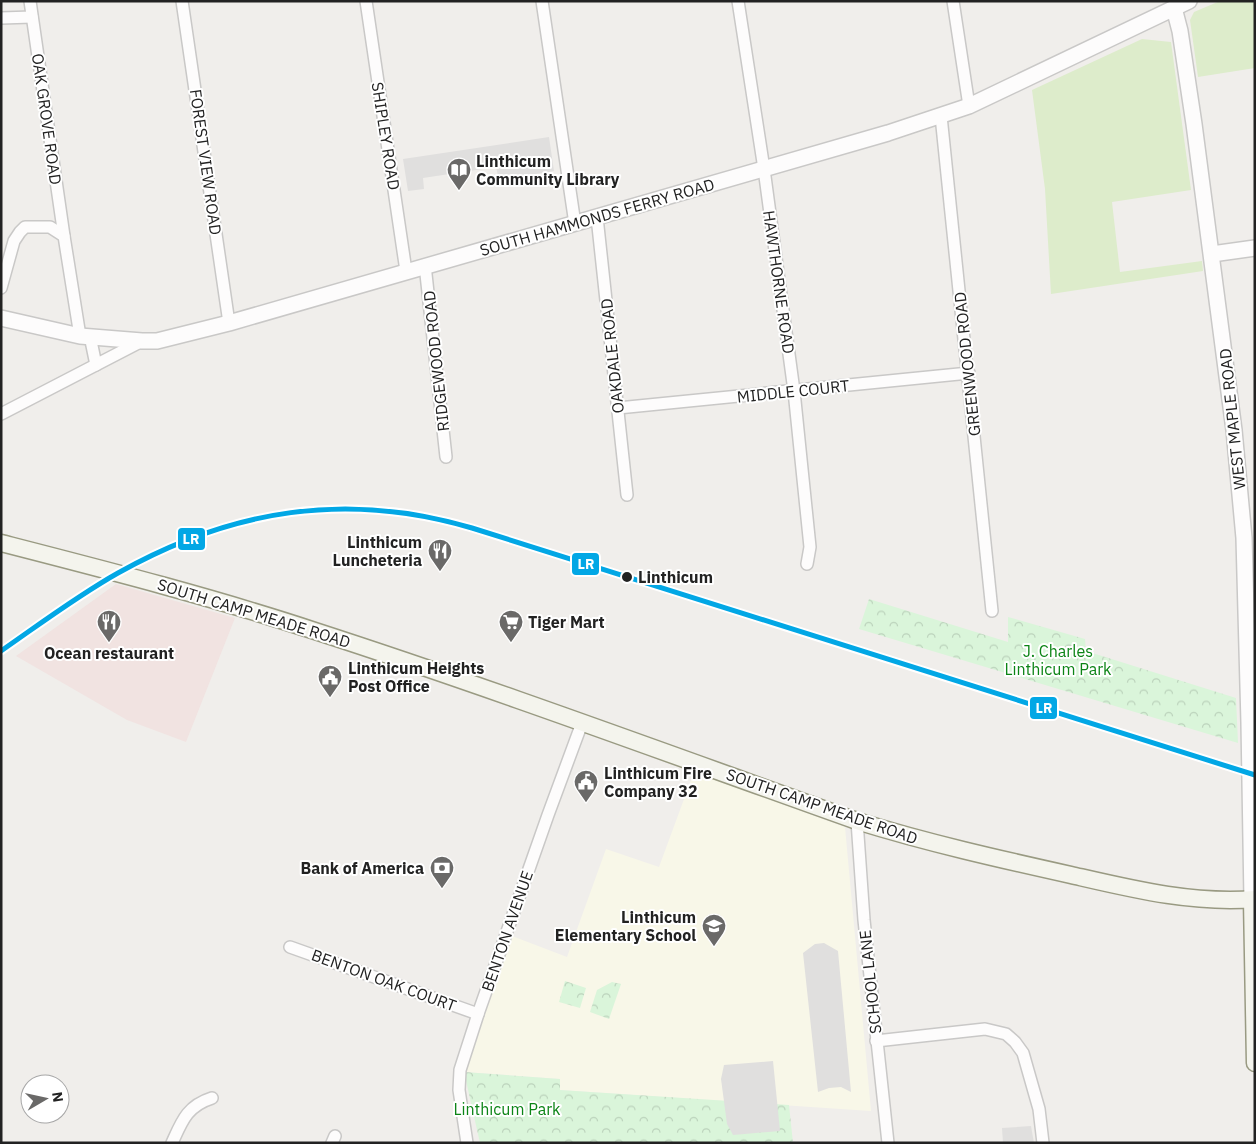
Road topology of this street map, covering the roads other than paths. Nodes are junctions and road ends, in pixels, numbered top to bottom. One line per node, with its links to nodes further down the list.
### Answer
1 (30, 1): 9 (street, OAK GROVE ROAD)
2 (182, 1): 23 (street, FOREST VIEW ROAD)
3 (366, 1): 20 (street, SHIPLEY ROAD)
4 (542, 1): 15 (street)
5 (738, 1): 13 (street, HAWTHORNE ROAD)
6 (953, 1): 11 (street)
7 (1189, 1): 8 (street, SOUTH HAMMONDS FERRY ROAD)
8 (1174, 4): 11 (street, SOUTH HAMMONDS FERRY ROAD); 18 (street, WEST MAPLE ROAD)
9 (32, 17): 10 (street); 16 (street, OAK GROVE ROAD)
10 (1, 18)
11 (969, 106): 12 (street, SOUTH HAMMONDS FERRY ROAD)
12 (941, 116): 13 (street, SOUTH HAMMONDS FERRY ROAD); 27 (street, GREENWOOD ROAD)
13 (764, 169): 14 (street, SOUTH HAMMONDS FERRY ROAD); 28 (street, HAWTHORNE ROAD)
14 (597, 217): 15 (street, SOUTH HAMMONDS FERRY ROAD); 29 (street, OAKDALE ROAD)
15 (575, 224): 19 (street, SOUTH HAMMONDS FERRY ROAD)
16 (64, 236): 21 (street); 24 (street, OAK GROVE ROAD)
17 (1255, 248): 18 (street)
18 (1212, 254): 33 (street, WEST MAPLE ROAD)
19 (425, 266): 20 (street, SOUTH HAMMONDS FERRY ROAD); 31 (street, RIDGEWOOD ROAD)
20 (406, 271): 23 (street, SOUTH HAMMONDS FERRY ROAD)
21 (1, 288)
22 (1, 318): 24 (street, SOUTH HAMMONDS FERRY ROAD)
23 (229, 323): 25 (street, SOUTH HAMMONDS FERRY ROAD)
24 (85, 336): 25 (street, SOUTH HAMMONDS FERRY ROAD); 26 (street, OAK GROVE ROAD)
25 (142, 341): 26 (street)
26 (96, 365): 30 (street)
27 (969, 373): 28 (street, MIDDLE COURT); 36 (street, GREENWOOD ROAD)
28 (794, 391): 29 (street, MIDDLE COURT); 35 (street, HAWTHORNE ROAD)
29 (618, 408): 32 (street, OAKDALE ROAD)
30 (1, 414)
31 (446, 457)
32 (627, 495)
33 (1249, 538): 39 (street, WEST MAPLE ROAD)
34 (1, 544): 37 (main road, SOUTH CAMP MEADE ROAD)
35 (808, 564)
36 (992, 611)
37 (582, 723): 38 (main road, SOUTH CAMP MEADE ROAD); 41 (street, BENTON AVENUE)
38 (858, 821): 39 (main road, SOUTH CAMP MEADE ROAD); 43 (street, SCHOOL LANE)
39 (1253, 900): 42 (main road)
40 (290, 947): 41 (street, BENTON OAK COURT)
41 (478, 1014): 47 (street, BENTON AVENUE)
42 (1254, 1027): 44 (main road)
43 (876, 1041): 48 (street, SCHOOL LANE); 49 (street)
44 (1255, 1063)
45 (212, 1098): 46 (street)
46 (172, 1143)
47 (467, 1143)
48 (888, 1143)
49 (1043, 1143)

